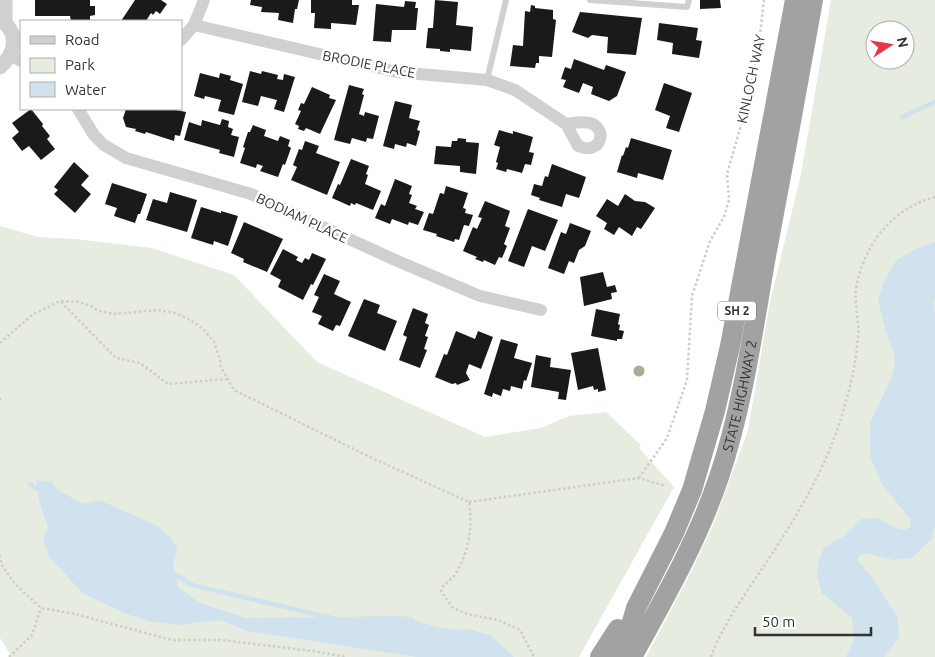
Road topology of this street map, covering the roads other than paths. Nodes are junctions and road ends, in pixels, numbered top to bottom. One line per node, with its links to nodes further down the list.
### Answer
1 (5, 0): 8 (street)
2 (204, 0): 9 (street)
3 (506, 0): 12 (lane)
4 (590, 0): 5 (lane)
5 (689, 0)
6 (795, 0): 16 (highway, STATE HIGHWAY 2 / SH 2)
7 (813, 0): 19 (highway, STATE HIGHWAY 2 / SH 2)
8 (3, 21): 11 (street)
9 (194, 25): 10 (street); 12 (street, BRODIE PLACE)
10 (182, 39)
11 (11, 61)
12 (487, 80): 14 (street, BRODIE PLACE)
13 (79, 110): 15 (street, BODIAM PLACE)
14 (566, 124)
15 (541, 310)
16 (636, 608): 17 (highway); 18 (highway, SH 2)
17 (600, 657)
18 (616, 657)
19 (632, 657)

